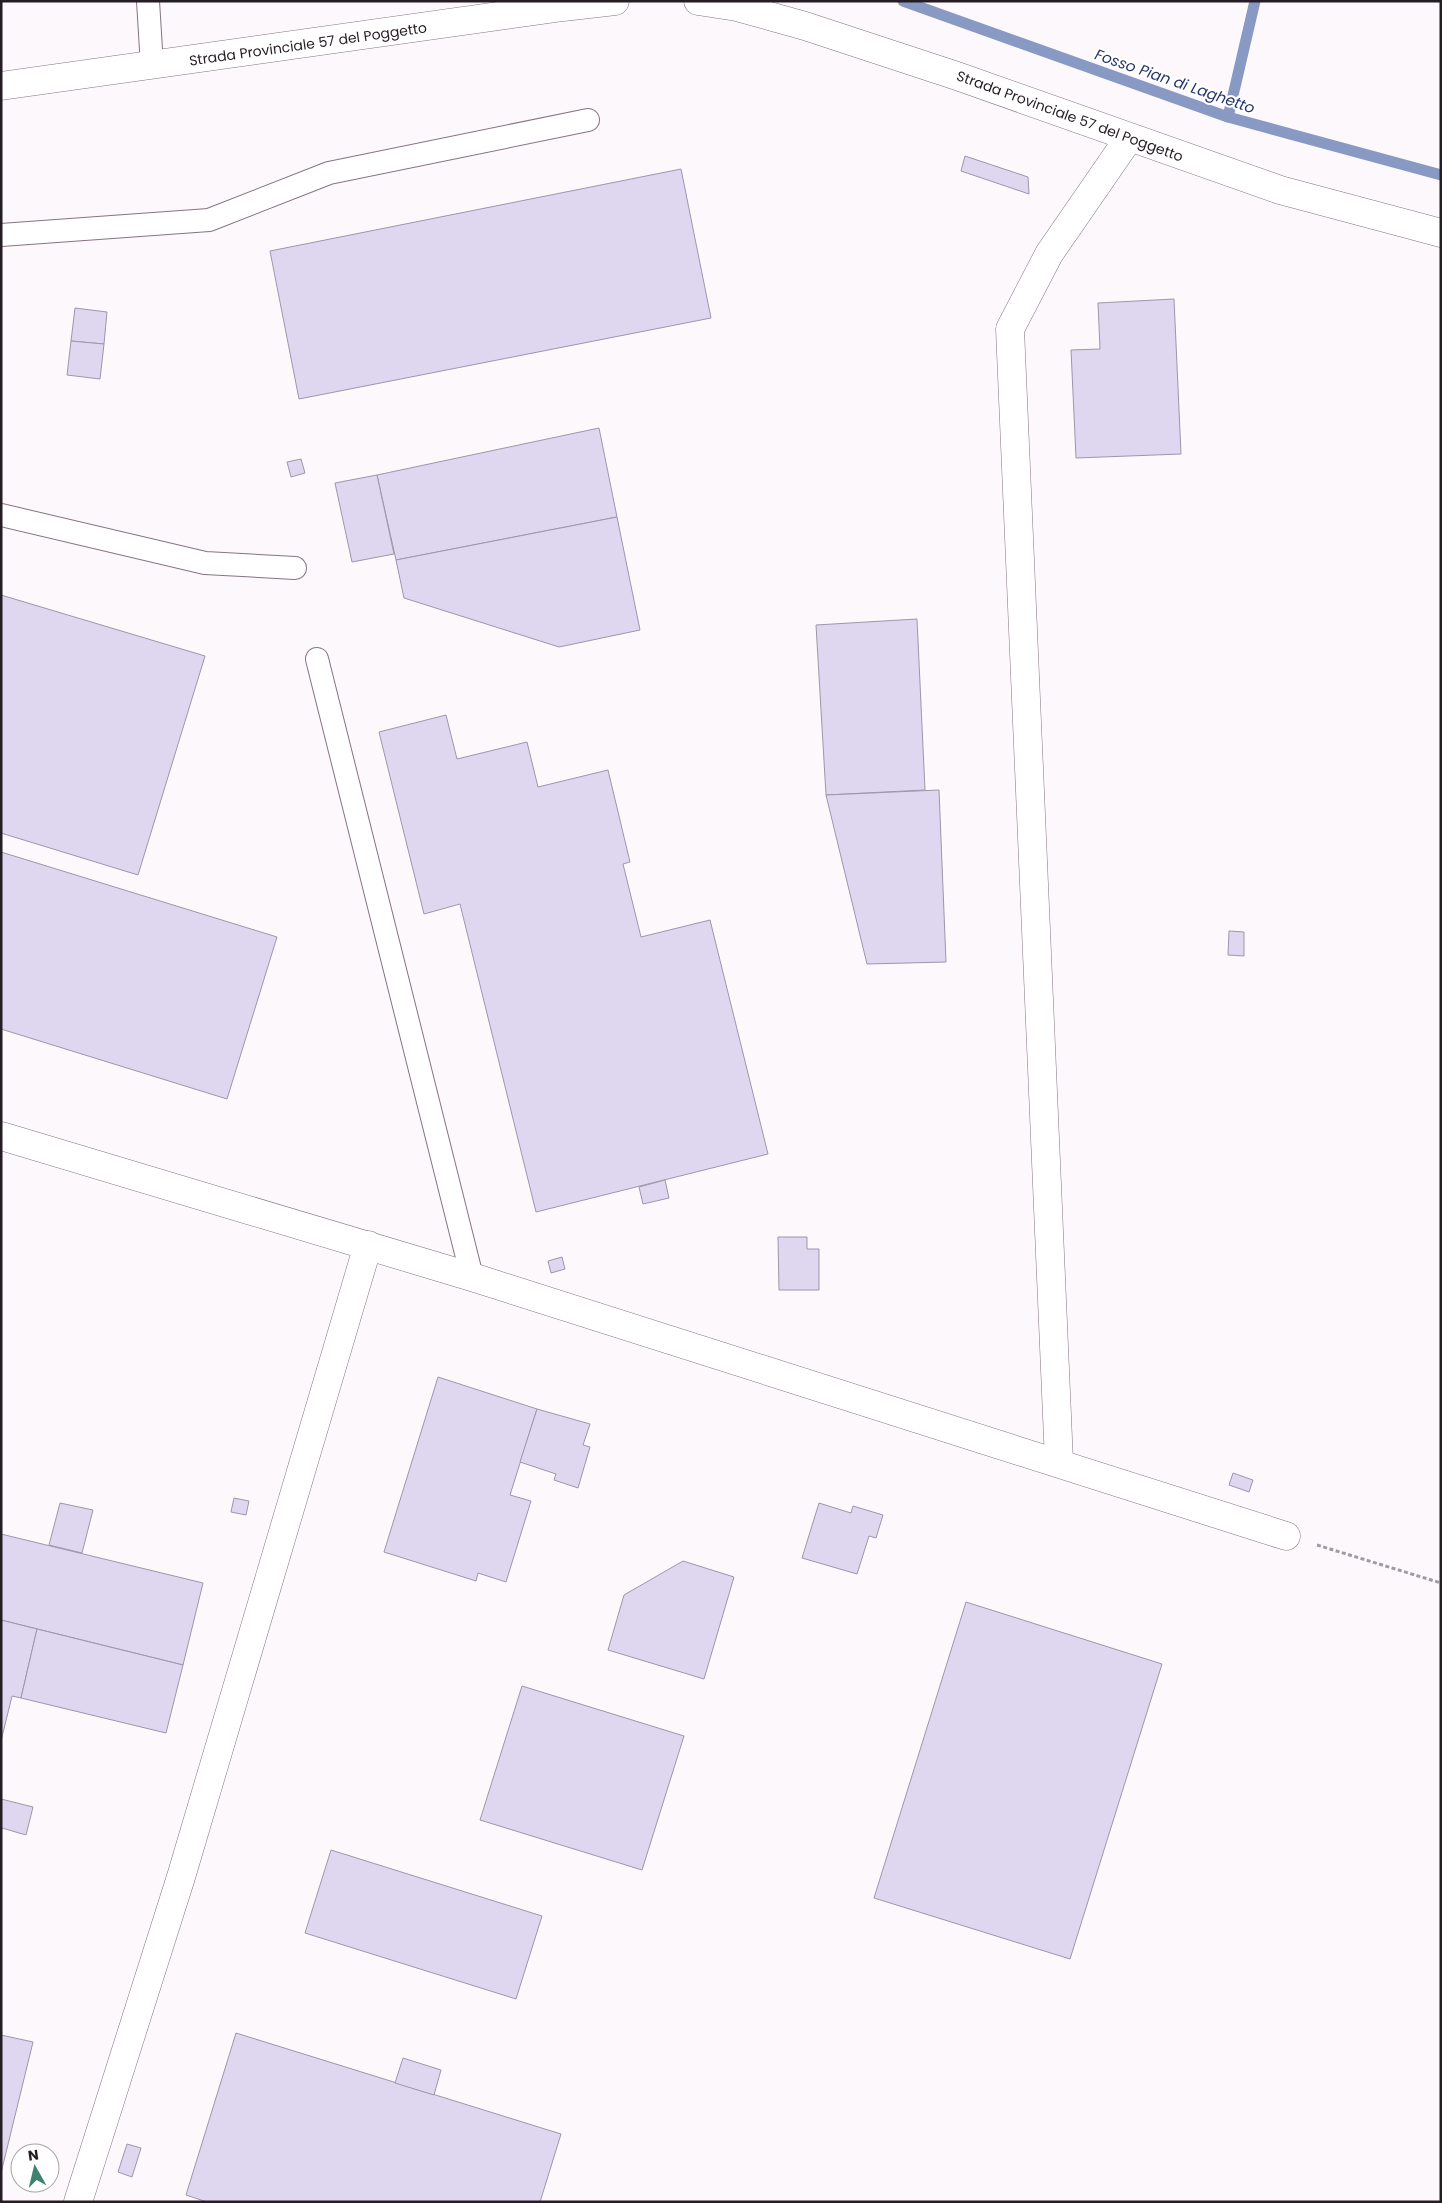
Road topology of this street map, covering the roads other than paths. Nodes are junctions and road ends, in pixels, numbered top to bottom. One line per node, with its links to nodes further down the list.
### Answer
1 (148, 1): 4 (lane)
2 (615, 1): 4 (street, Strada Provinciale 57 del Poggetto)
3 (698, 1): 7 (street, Strada Provinciale 57 del Poggetto)
4 (152, 66): 5 (street, Strada Provinciale 57 del Poggetto)
5 (1, 86)
6 (588, 120): 9 (lane)
7 (1129, 138): 8 (street, Strada Provinciale 57 del Poggetto); 16 (street)
8 (1441, 233)
9 (1, 235)
10 (1, 515): 11 (lane)
11 (295, 568)
12 (317, 659): 15 (lane)
13 (1, 1136): 14 (street)
14 (368, 1245): 15 (street); 18 (street)
15 (472, 1277): 16 (street)
16 (1059, 1462): 17 (street)
17 (1286, 1536)
18 (78, 2202)

